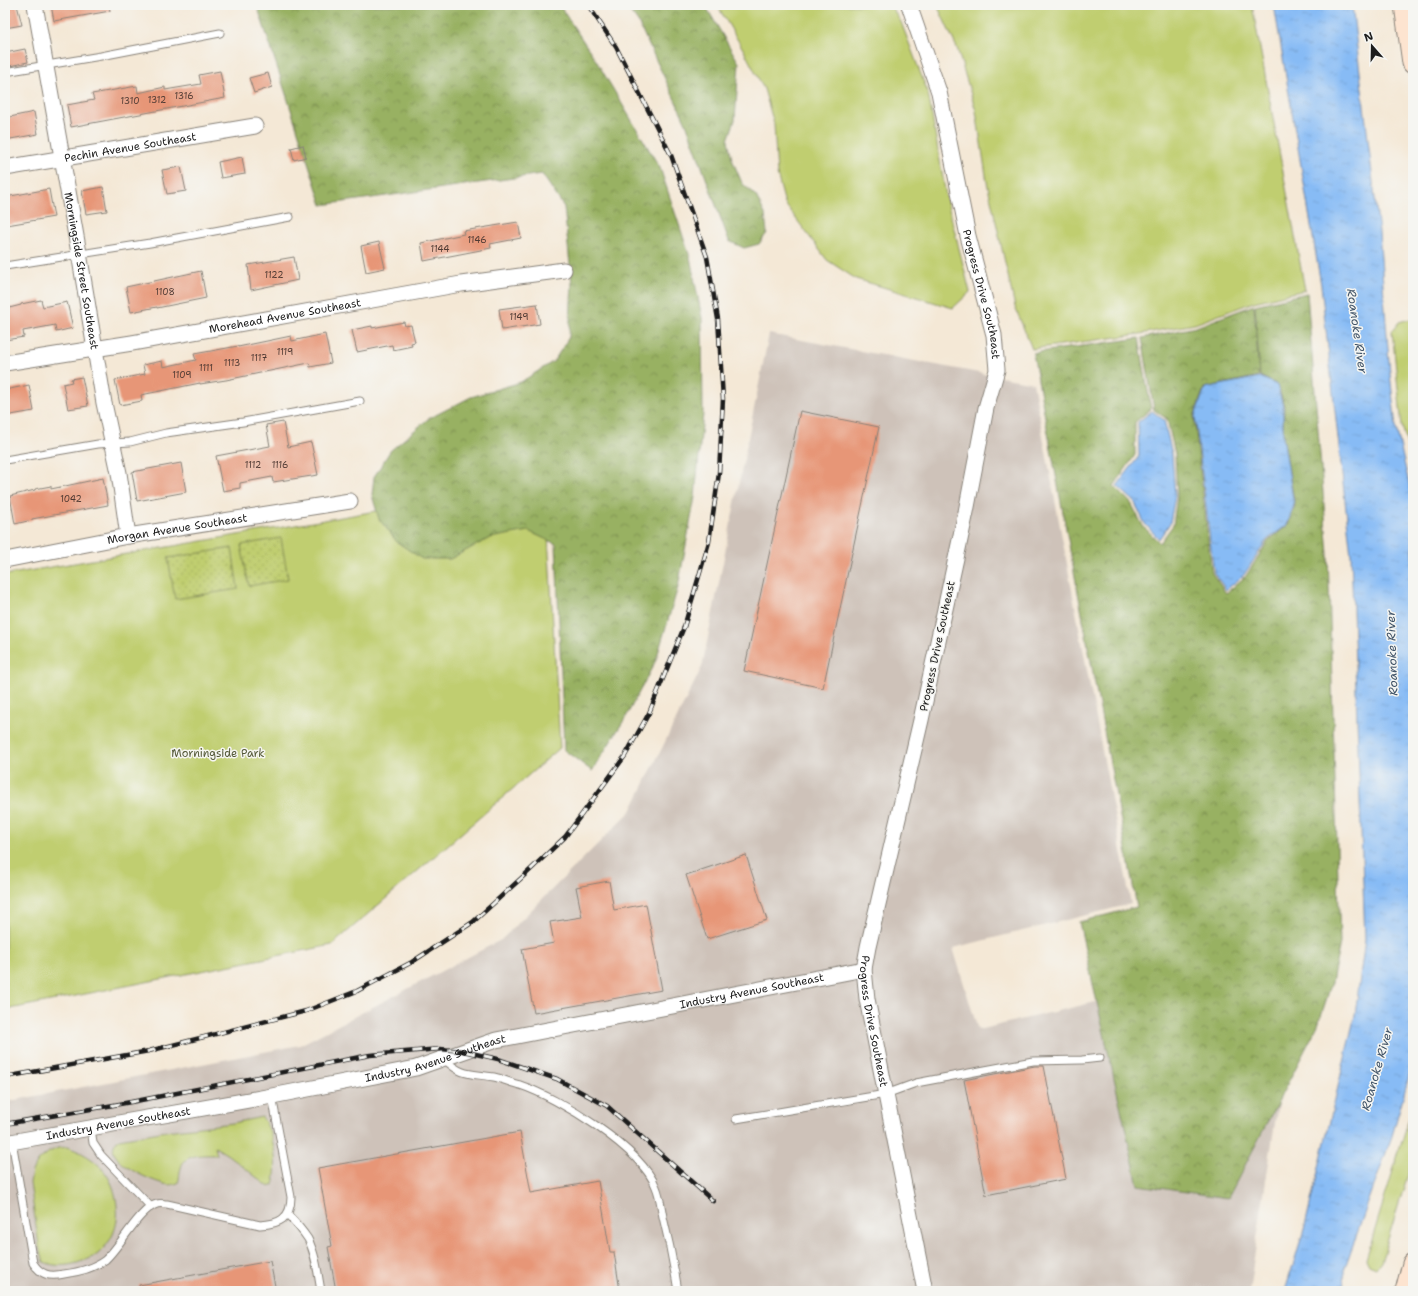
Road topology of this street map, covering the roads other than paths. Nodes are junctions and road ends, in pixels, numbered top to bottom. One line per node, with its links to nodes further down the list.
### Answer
1 (35, 5): 6 (street, Morningside Street Southeast)
2 (910, 5): 23 (street, Progress Drive Southeast)
3 (1405, 5): 5 (main road)
4 (220, 33): 6 (lane)
5 (1413, 63)
6 (46, 65): 7 (lane); 9 (street, Morningside Street Southeast)
7 (5, 72)
8 (255, 126): 9 (street, Pechin Avenue Southeast)
9 (61, 160): 10 (street, Pechin Avenue Southeast); 12 (street, Morningside Street Southeast)
10 (5, 168)
11 (290, 217): 12 (lane)
12 (79, 254): 13 (lane); 15 (street, Morningside Street Southeast)
13 (5, 266)
14 (564, 270): 15 (street, Morehead Avenue Southeast)
15 (95, 348): 16 (street, Morehead Avenue Southeast); 18 (street, Morningside Street Southeast)
16 (5, 363)
17 (360, 401): 18 (lane)
18 (112, 443): 19 (lane); 21 (street, Morningside Street Southeast)
19 (5, 460)
20 (350, 501): 21 (street, Morgan Avenue Southeast)
21 (128, 536): 22 (street, Morgan Avenue Southeast)
22 (5, 560)
23 (864, 969): 24 (street, Industry Avenue Southeast); 26 (street, Progress Drive Southeast)
24 (444, 1058): 27 (street, Industry Avenue Southeast); 35 (lane)
25 (1100, 1058): 26 (lane)
26 (886, 1094): 28 (lane); 36 (street, Progress Drive Southeast)
27 (272, 1096): 29 (street, Industry Avenue Southeast); 32 (lane)
28 (736, 1119)
29 (91, 1128): 30 (street, Industry Avenue Southeast); 31 (lane)
30 (9, 1142): 31 (lane)
31 (151, 1207): 32 (lane)
32 (288, 1215): 34 (lane)
33 (1413, 1264): 37 (main road)
34 (321, 1291)
35 (678, 1291)
36 (925, 1291)
37 (1406, 1291)

